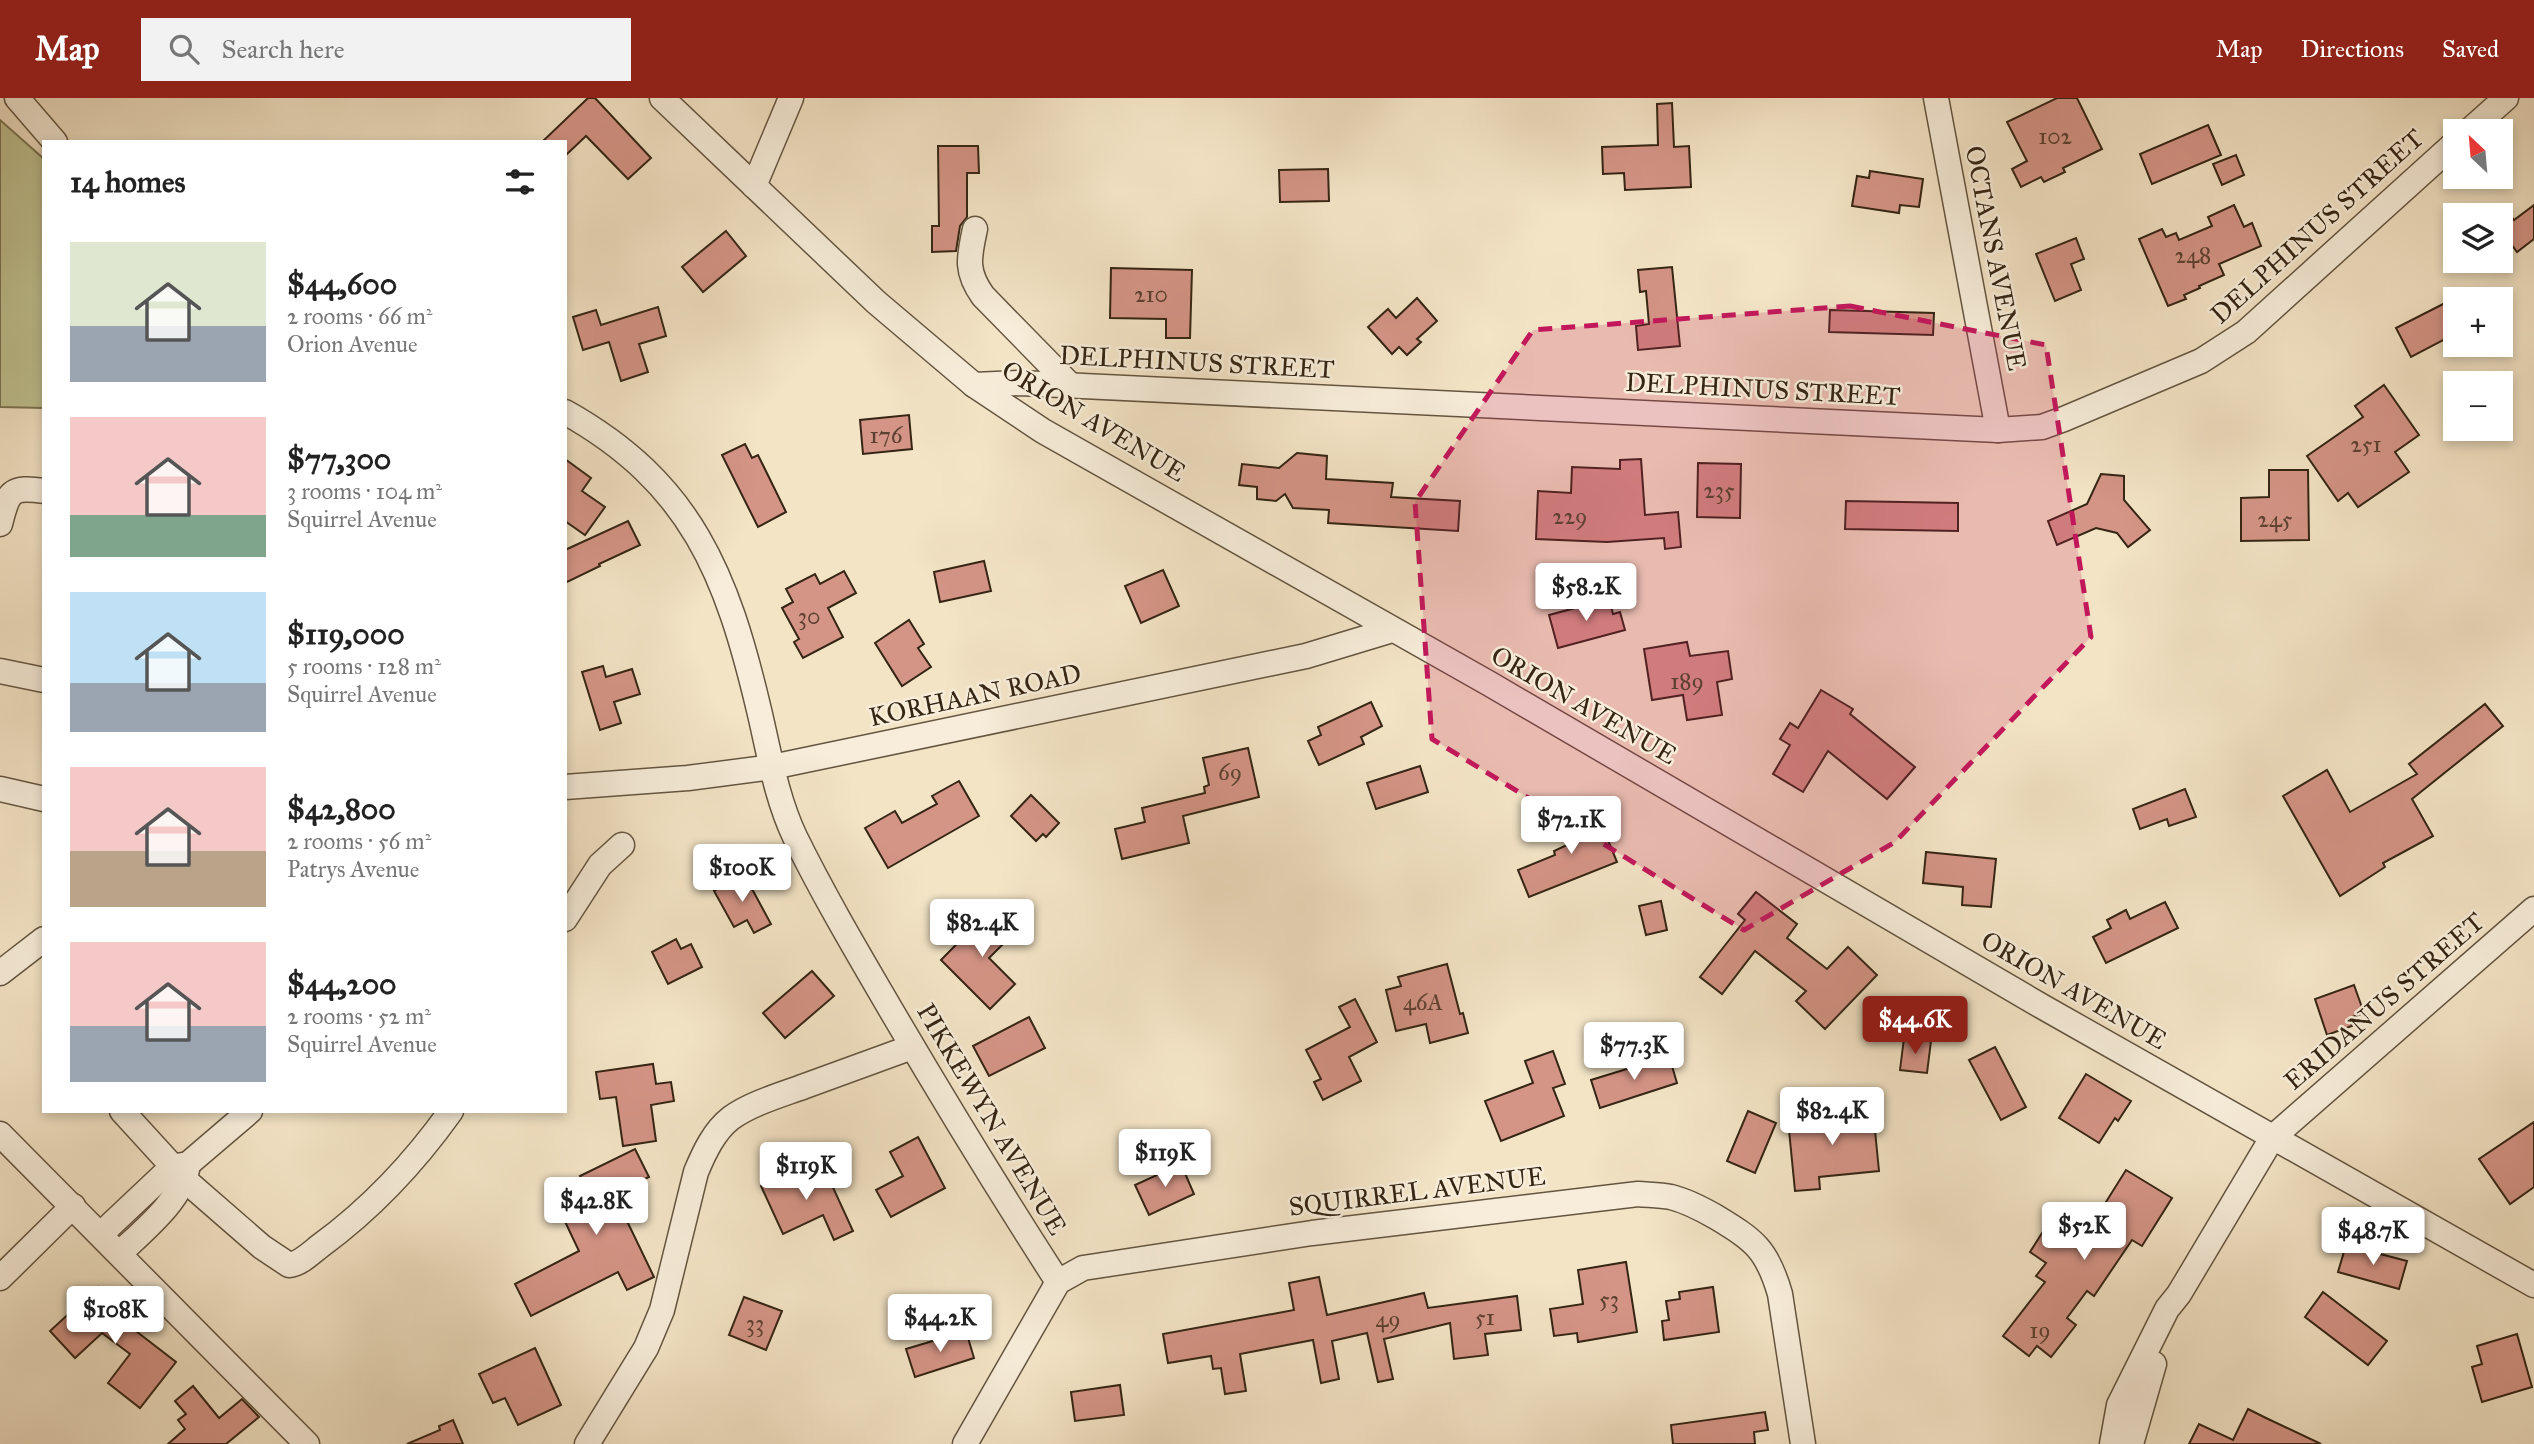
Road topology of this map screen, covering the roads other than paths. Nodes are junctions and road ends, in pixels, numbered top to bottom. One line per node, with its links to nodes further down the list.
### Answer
1 (17, 98): 7 (street)
2 (662, 98): 9 (street, ORION AVENUE)
3 (791, 98): 9 (street)
4 (1936, 98): 14 (street, OCTANS AVENUE)
5 (2506, 98): 6 (street)
6 (2482, 119)
7 (53, 140)
8 (2443, 155): 14 (street, DELPHINUS STREET)
9 (754, 186): 11 (street, ORION AVENUE)
10 (975, 229): 12 (street)
11 (974, 385): 12 (street, DELPHINUS STREET); 17 (street, ORION AVENUE)
12 (1070, 385): 14 (street, DELPHINUS STREET)
13 (567, 413): 20 (street, PIKKEWYN AVENUE)
14 (1998, 430)
15 (42, 492): 16 (street)
16 (0, 522)
17 (1392, 630): 20 (street, KORHAAN ROAD); 34 (street, ORION AVENUE)
18 (0, 671): 19 (street)
19 (42, 680)
20 (772, 767): 21 (street, KORHAAN ROAD); 29 (street, PIKKEWYN AVENUE)
21 (567, 787)
22 (0, 789): 23 (street)
23 (42, 799)
24 (622, 845): 26 (street)
25 (2534, 909): 34 (street, ERIDANUS STREET)
26 (567, 916)
27 (42, 941): 28 (street)
28 (0, 973)
29 (912, 1047): 40 (street, PIKKEWYN AVENUE); 45 (street)
30 (124, 1113): 35 (street)
31 (248, 1113): 35 (street)
32 (450, 1113): 35 (street)
33 (0, 1134): 36 (street)
34 (2272, 1138): 41 (street, ORION AVENUE); 42 (street, ERIDANUS STREET)
35 (182, 1170): 37 (street); 38 (street)
36 (73, 1206): 37 (street); 39 (street)
37 (101, 1234): 38 (street)
38 (120, 1253): 44 (street)
39 (0, 1278)
40 (1058, 1282): 46 (street); 47 (street, SQUIRREL AVENUE)
41 (2534, 1285)
42 (2179, 1294): 43 (street); 50 (street)
43 (2119, 1405): 48 (street); 49 (street)
44 (307, 1444)
45 (587, 1444)
46 (965, 1444)
47 (1803, 1444)
48 (2092, 1444)
49 (2112, 1444)
50 (2131, 1444)

